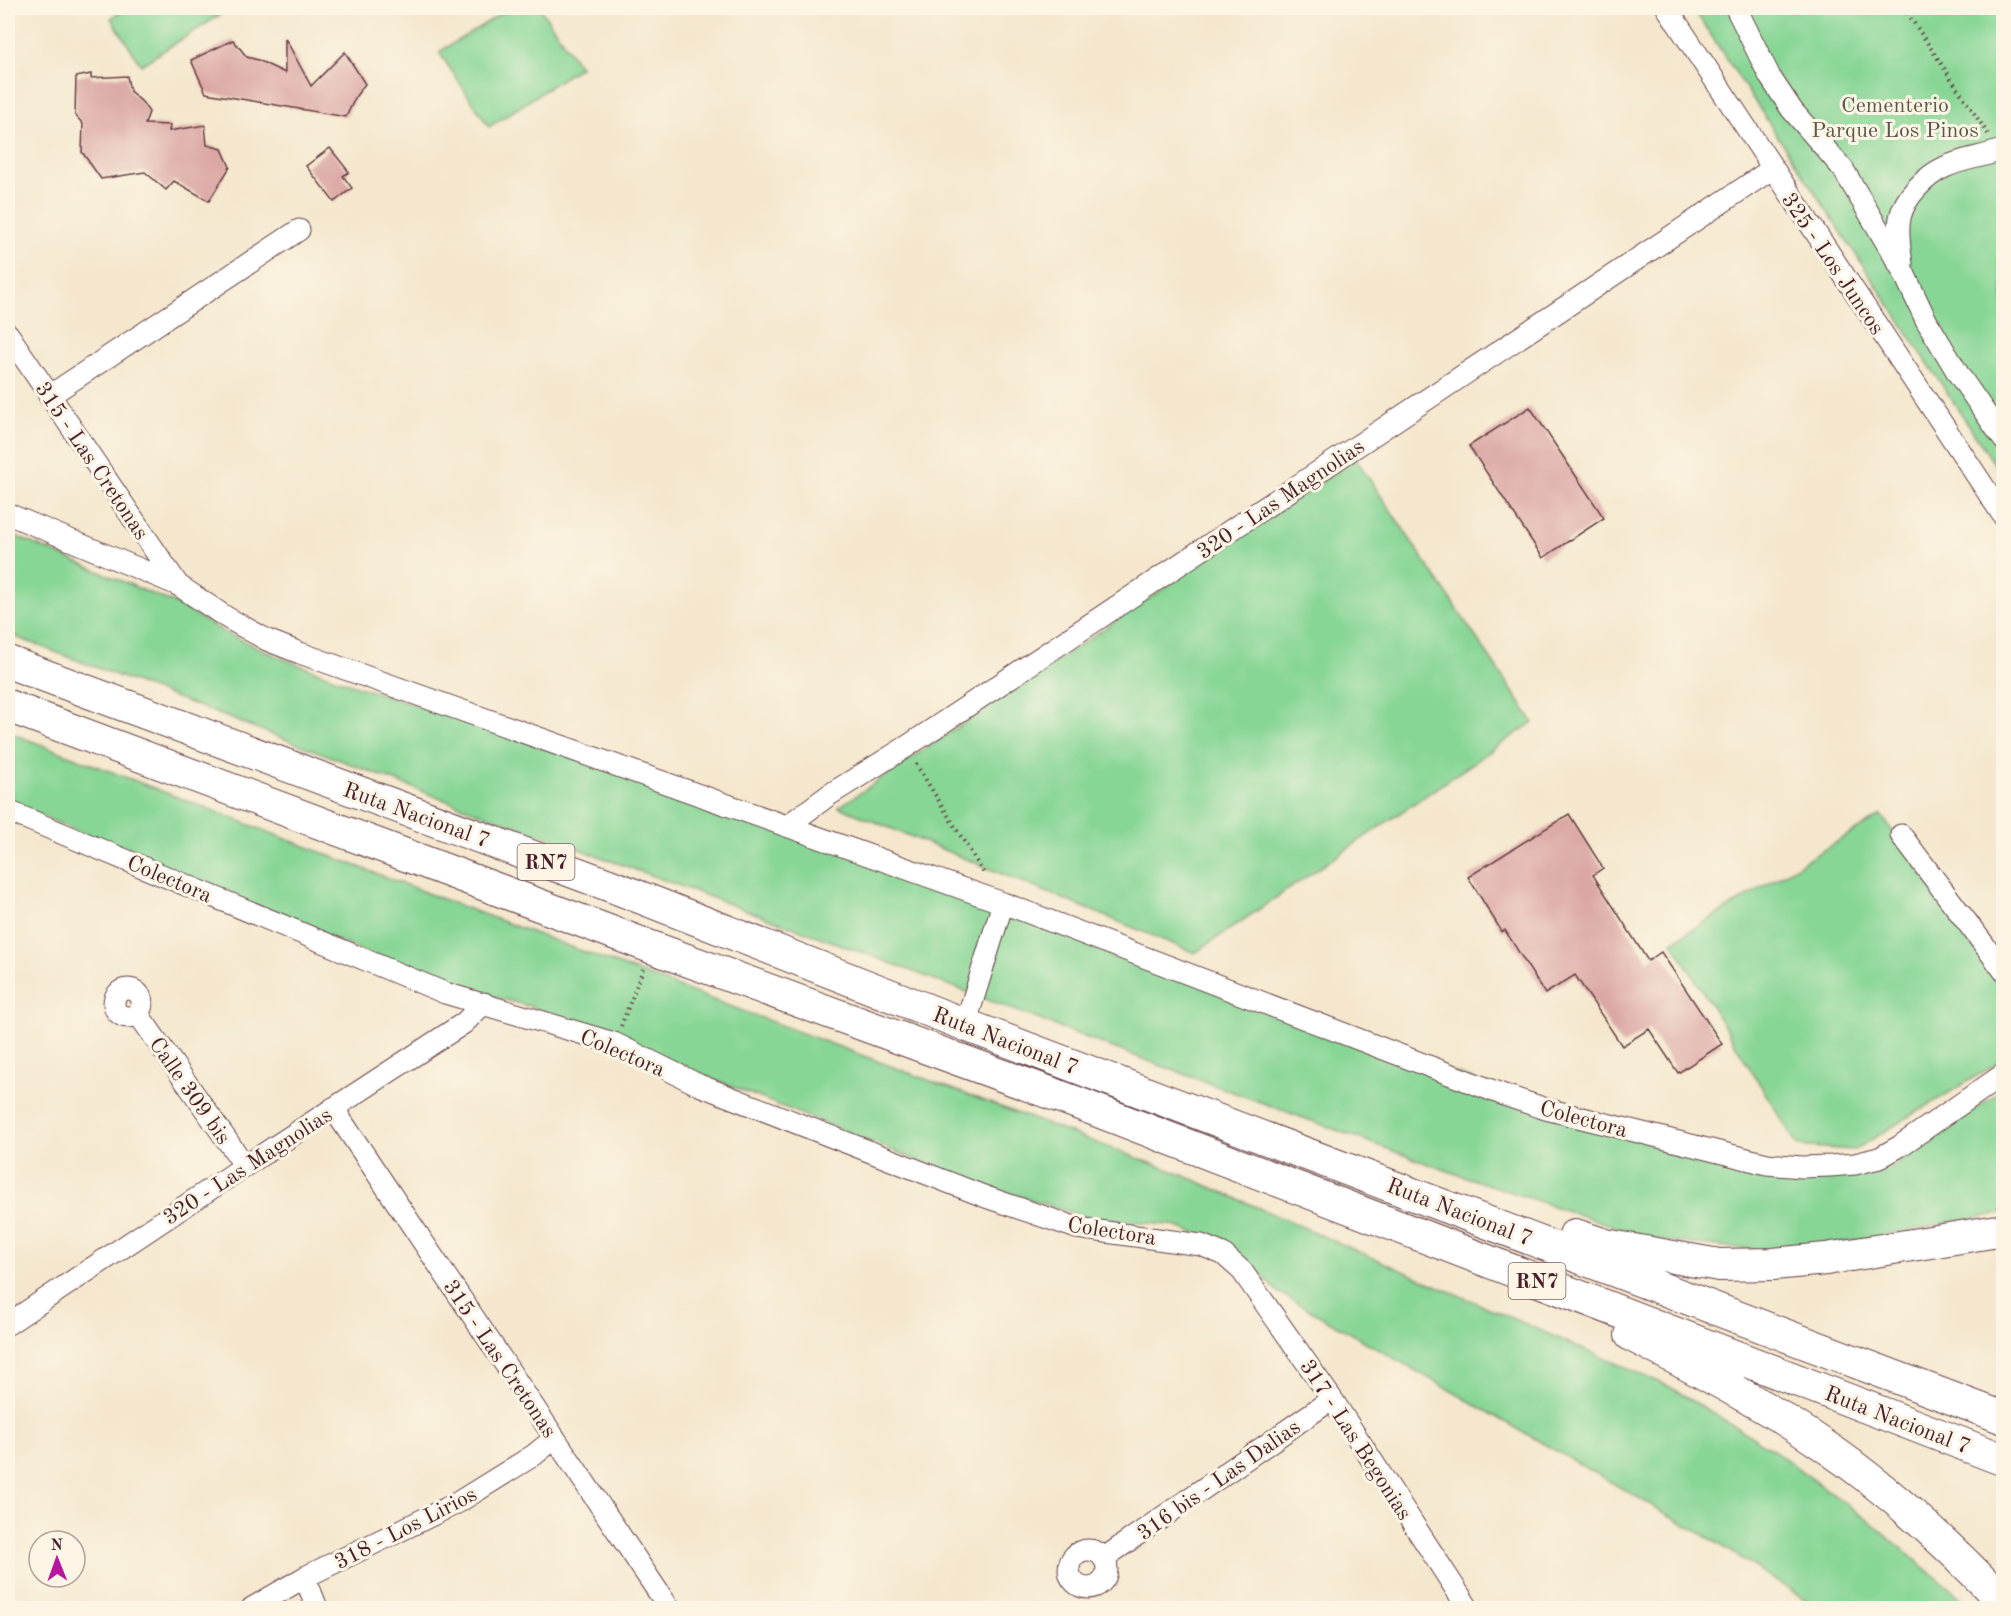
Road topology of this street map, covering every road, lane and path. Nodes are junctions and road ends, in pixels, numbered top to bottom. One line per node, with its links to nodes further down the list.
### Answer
1 (1667, 8): 5 (street, 325 - Los Juncos)
2 (1736, 8): 7 (street)
3 (1904, 8): 4 (path)
4 (2001, 150): 6 (street)
5 (1772, 170): 14 (street, 325 - Los Juncos); 18 (street, 320 - Las Magnolias)
6 (1912, 194): 7 (street); 9 (street)
7 (1862, 200): 9 (street)
8 (299, 230): 11 (street)
9 (1903, 271): 12 (street)
10 (8, 334): 11 (street, 315 - Las Cretonas)
11 (49, 396): 15 (street, 315 - Las Cretonas)
12 (2004, 440)
13 (8, 514): 15 (street, Colectora)
14 (2004, 517)
15 (178, 585): 20 (street, Colectora)
16 (8, 662): 27 (highway, Ruta Nacional 7 / RN7)
17 (8, 706): 23 (highway, Ruta Nacional 7 / RN7)
18 (906, 747): 20 (street, 320 - Las Magnolias); 22 (path)
19 (8, 810): 25 (street, Colectora)
20 (787, 826): 22 (street, Colectora)
21 (1901, 835): 24 (street)
22 (1003, 903): 27 (street); 29 (street, Colectora)
23 (651, 947): 28 (path); 34 (highway, Ruta Nacional 7 / RN7)
24 (2004, 971)
25 (484, 1003): 28 (street, Colectora); 30 (street, 320 - Las Magnolias)
26 (138, 1014): 31 (street, Calle 309 bis)
27 (965, 1025): 32 (highway, Ruta Nacional 7 / RN7)
28 (614, 1043): 35 (street, Colectora)
29 (2004, 1074)
30 (333, 1108): 31 (street, 320 - Las Magnolias); 39 (street, 315 - Las Cretonas)
31 (245, 1166): 36 (street, 320 - Las Magnolias)
32 (1441, 1204): 33 (highway); 38 (highway, Ruta Nacional 7 / RN7)
33 (2004, 1230)
34 (1495, 1264): 40 (highway, Ruta Nacional 7 / RN7); 43 (highway)
35 (1242, 1271): 37 (street, 317 - Las Begonias)
36 (8, 1324)
37 (1332, 1399): 41 (street, 316 bis - Las Dalias); 47 (street, 317 - Las Begonias)
38 (2004, 1418)
39 (555, 1438): 42 (street, 318 - Los Lirios); 46 (street, 315 - Las Cretonas)
40 (2004, 1460)
41 (1104, 1558)
42 (305, 1577): 44 (street, 318 - Los Lirios); 45 (street)
43 (2004, 1603)
44 (252, 1608)
45 (317, 1608)
46 (669, 1608)
47 (1468, 1608)

